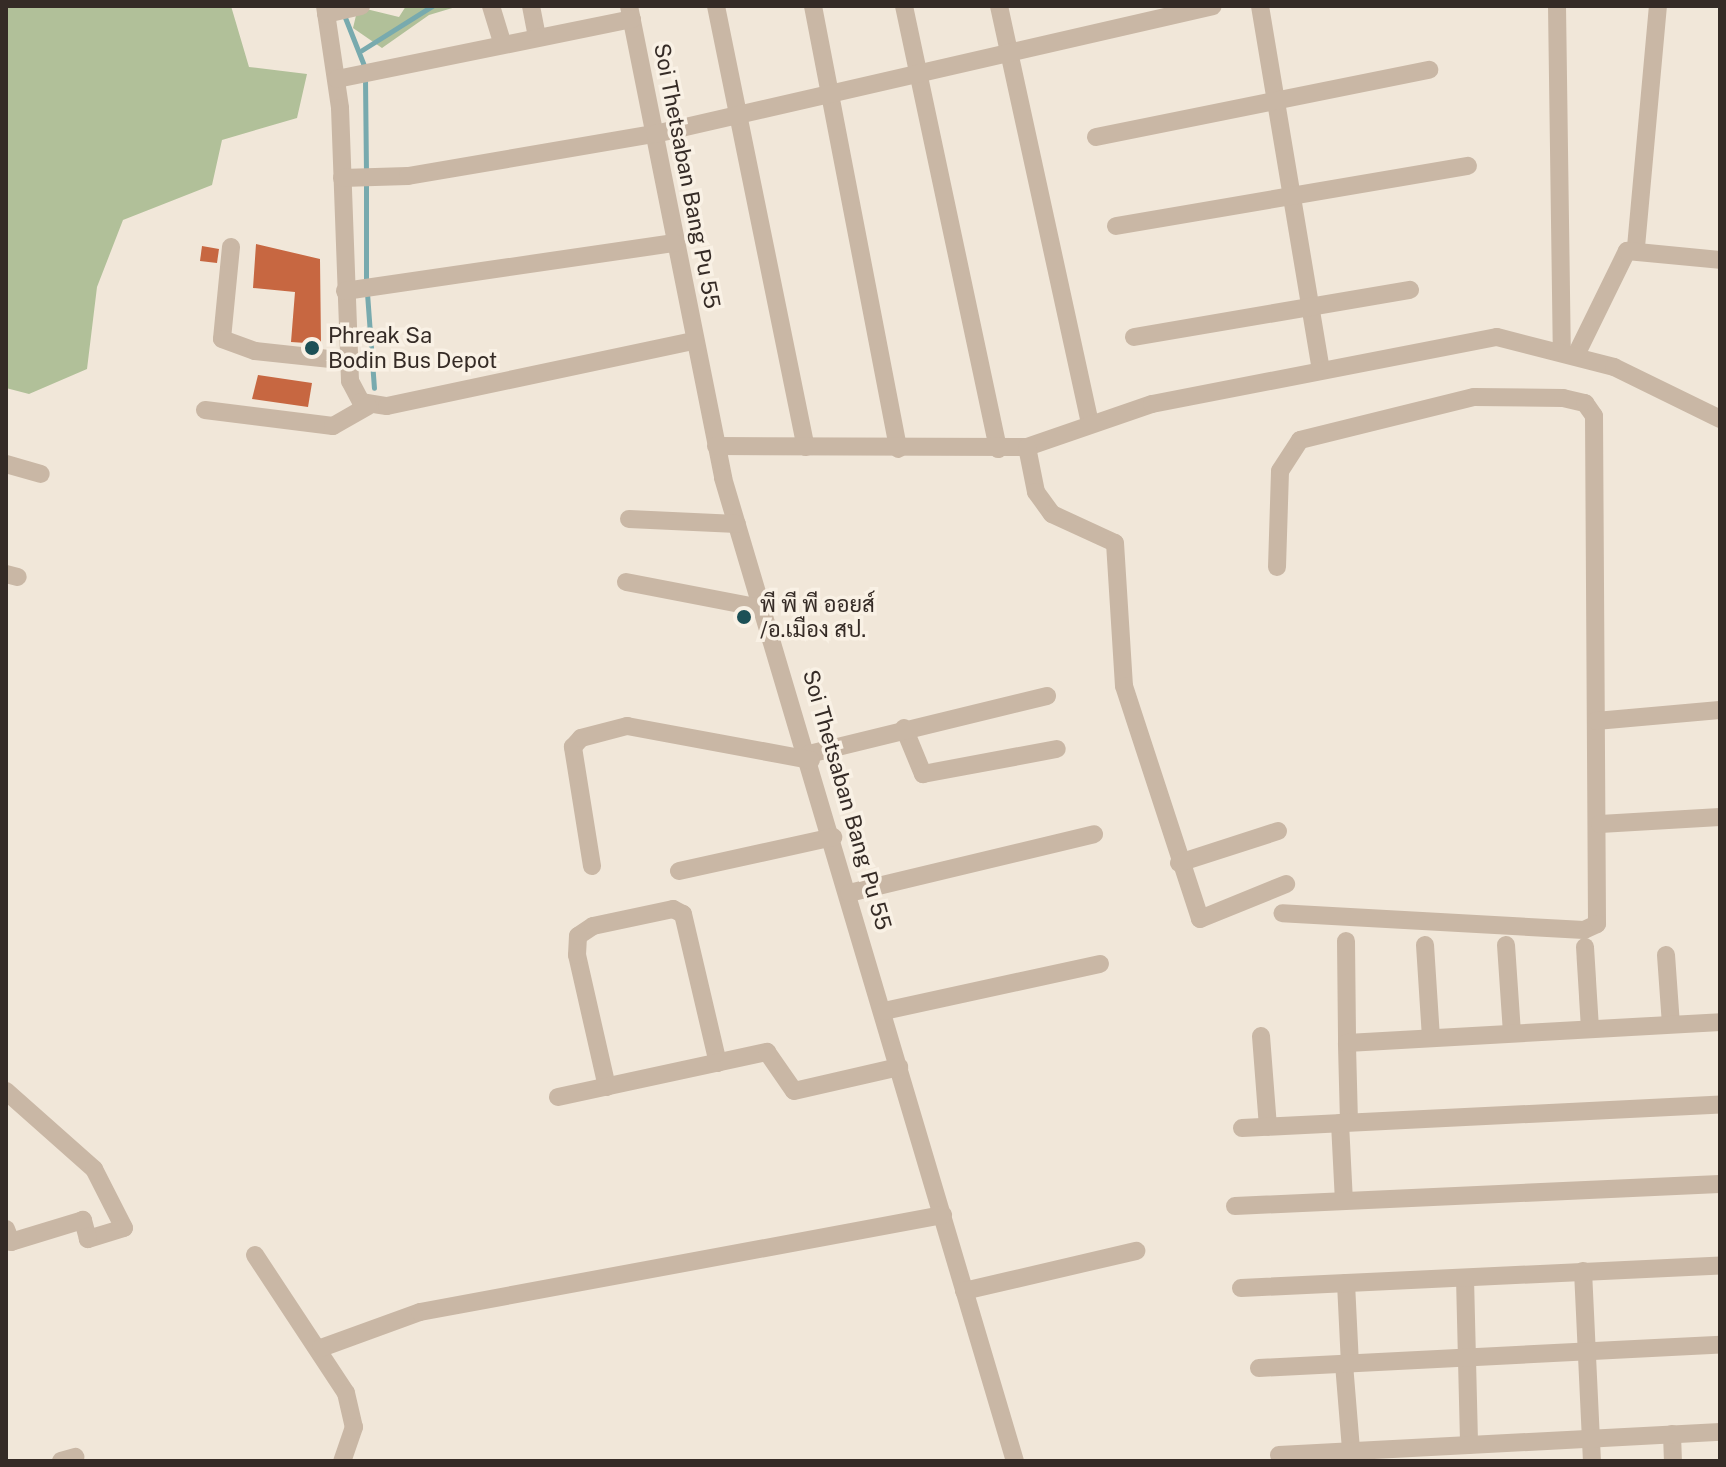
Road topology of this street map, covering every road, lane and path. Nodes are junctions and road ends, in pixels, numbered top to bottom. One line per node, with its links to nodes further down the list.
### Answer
1 (491, 6): 14 (street)
2 (531, 6): 13 (street)
3 (716, 6): 21 (street)
4 (813, 6): 19 (street)
5 (904, 6): 18 (street)
6 (999, 6): 15 (street)
7 (1213, 6): 15 (street)
8 (1260, 6): 20 (street)
9 (1557, 6): 37 (street)
10 (1658, 6): 30 (street)
11 (338, 10): 17 (street)
12 (630, 12): 13 (street); 22 (street, Soi Thetsaban Bang Pu 55)
13 (537, 36): 14 (street)
14 (502, 42): 17 (street)
15 (1009, 53): 18 (street); 43 (street)
16 (1429, 70): 20 (street)
17 (346, 76): 25 (street)
18 (918, 76): 19 (street); 48 (street)
19 (833, 96): 21 (street); 47 (street)
20 (1277, 97): 23 (street); 26 (street)
21 (741, 116): 22 (street); 45 (street)
22 (655, 134): 25 (street); 28 (street, Soi Thetsaban Bang Pu 55)
23 (1096, 137)
24 (1468, 166): 26 (street)
25 (349, 179): 32 (street)
26 (1292, 197): 27 (street); 34 (street)
27 (1116, 226)
28 (675, 243): 32 (street); 36 (street, Soi Thetsaban Bang Pu 55)
29 (231, 247): 38 (street)
30 (1636, 247): 31 (street); 37 (street)
31 (1720, 260)
32 (359, 289): 38 (street)
33 (1410, 290): 34 (street)
34 (1311, 306): 35 (street); 39 (street)
35 (1134, 337)
36 (694, 341): 40 (street); 44 (street, Soi Thetsaban Bang Pu 55)
37 (1569, 352): 39 (street); 42 (street)
38 (349, 361): 40 (street)
39 (1320, 366): 43 (street)
40 (368, 406): 41 (street)
41 (205, 410)
42 (1720, 419)
43 (1090, 424): 46 (street)
44 (716, 446): 45 (street); 52 (street, Soi Thetsaban Bang Pu 55)
45 (806, 447): 47 (street)
46 (1027, 447): 48 (street); 67 (street)
47 (898, 449): 48 (street)
48 (998, 449)
49 (6, 464): 50 (street)
50 (41, 474)
51 (629, 519): 52 (street)
52 (737, 524): 55 (street, Soi Thetsaban Bang Pu 55)
53 (1277, 567): 58 (street)
54 (626, 582): 55 (street)
55 (766, 609): 61 (street, Soi Thetsaban Bang Pu 55)
56 (1047, 696): 59 (street)
57 (1720, 710): 58 (street)
58 (1596, 721): 63 (street)
59 (904, 728): 60 (street); 61 (street)
60 (1057, 749)
61 (810, 757): 66 (street, Soi Thetsaban Bang Pu 55); 68 (street)
62 (1720, 817): 63 (street)
63 (1600, 824): 72 (street)
64 (1278, 831): 67 (street)
65 (1094, 834): 71 (street)
66 (833, 837): 69 (street); 71 (street, Soi Thetsaban Bang Pu 55)
67 (1179, 863): 70 (street)
68 (592, 866)
69 (679, 871)
70 (1286, 884)
71 (849, 893): 79 (street, Soi Thetsaban Bang Pu 55)
72 (1282, 913)
73 (1346, 941): 86 (street)
74 (1425, 945): 85 (street)
75 (1506, 945): 83 (street)
76 (1585, 947): 82 (street)
77 (1666, 955): 81 (street)
78 (1100, 964): 79 (street)
79 (884, 1011): 88 (street, Soi Thetsaban Bang Pu 55)
80 (1720, 1022): 81 (street)
81 (1671, 1024): 82 (street)
82 (1590, 1029): 83 (street)
83 (1512, 1033): 85 (street)
84 (1261, 1036): 94 (street)
85 (1431, 1038): 86 (street)
86 (1347, 1043): 93 (street)
87 (718, 1063): 88 (street); 89 (street); 89 (street)
88 (899, 1067): 99 (street, Soi Thetsaban Bang Pu 55)
89 (607, 1087): 91 (street)
90 (6, 1091): 100 (street)
91 (558, 1097)
92 (1720, 1105): 93 (street)
93 (1345, 1122): 94 (street); 97 (street)
94 (1268, 1127): 95 (street)
95 (1242, 1128)
96 (1720, 1184): 97 (street)
97 (1344, 1201): 98 (street)
98 (1235, 1206)
99 (943, 1215): 108 (street, Soi Thetsaban Bang Pu 55); 110 (street)
100 (6, 1229)
101 (1136, 1251): 108 (street)
102 (255, 1255): 110 (street)
103 (1720, 1265): 104 (street)
104 (1583, 1271): 105 (street); 111 (street)
105 (1465, 1278): 106 (street); 112 (street)
106 (1346, 1283): 107 (street); 113 (street)
107 (1241, 1288)
108 (964, 1291): 124 (street, Soi Thetsaban Bang Pu 55)
109 (1720, 1345): 111 (street)
110 (321, 1348): 123 (street)
111 (1587, 1352): 112 (street); 117 (street)
112 (1468, 1358): 113 (street); 118 (street)
113 (1347, 1364): 114 (street); 122 (street)
114 (1259, 1368)
115 (1720, 1432): 116 (street)
116 (1672, 1434): 117 (street); 126 (street)
117 (1590, 1438): 119 (street); 125 (street)
118 (1469, 1445): 119 (street); 120 (street)
119 (1513, 1452)
120 (1437, 1454): 122 (street)
121 (1279, 1455): 122 (street)
122 (1352, 1455)
123 (342, 1461)
124 (1015, 1461)
125 (1592, 1461)
126 (1673, 1461)

